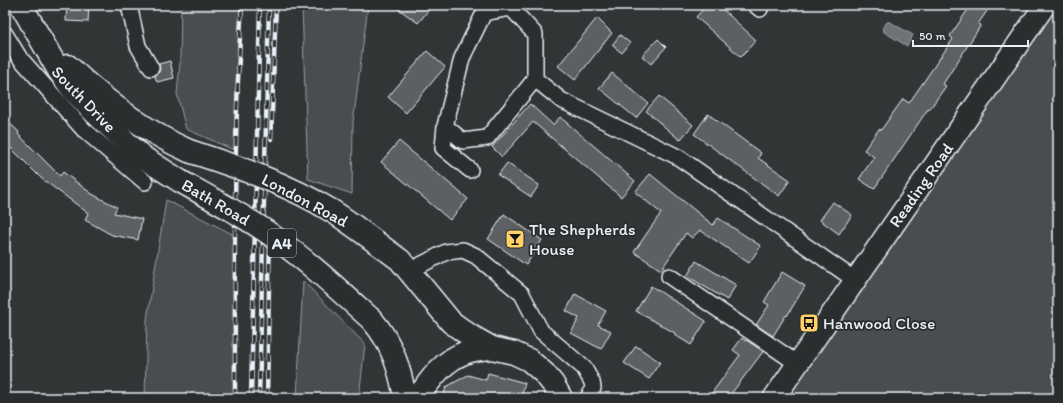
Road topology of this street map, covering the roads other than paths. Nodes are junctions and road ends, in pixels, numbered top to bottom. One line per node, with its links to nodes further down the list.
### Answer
1 (21, 5): 5 (main road, Bath Road / A4)
2 (129, 5): 6 (street)
3 (1045, 5): 13 (street, Reading Road)
4 (5, 34): 10 (street, South Drive)
5 (44, 43): 11 (main road, London Road / A4, bridge); 16 (main road, Bath Road / A4, bridge)
6 (151, 68)
7 (535, 79): 8 (street); 8 (street); 13 (street)
8 (445, 126): 9 (street)
9 (470, 170)
10 (145, 182)
11 (409, 271): 14 (main road, London Road / A4); 19 (street)
12 (669, 276): 15 (street)
13 (855, 280): 15 (street, Reading Road)
14 (492, 348): 17 (main road, A4); 18 (main road, London Road / A4)
15 (798, 364): 20 (street, Reading Road)
16 (405, 398)
17 (418, 398)
18 (561, 398)
19 (588, 398)
20 (774, 398)

